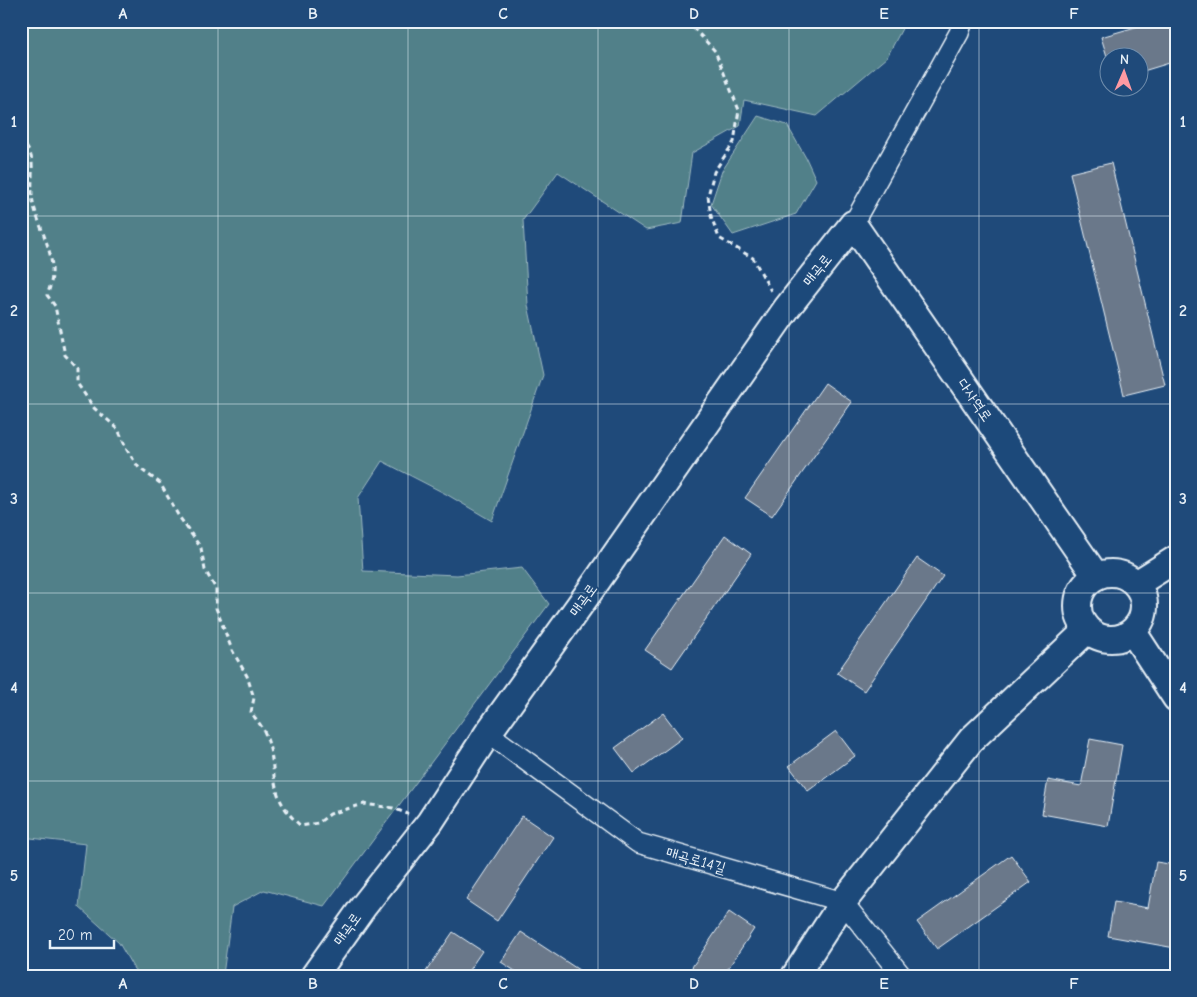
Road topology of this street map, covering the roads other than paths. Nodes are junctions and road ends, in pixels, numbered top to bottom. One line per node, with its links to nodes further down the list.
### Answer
1 (963, 21): 2 (street)
2 (853, 224): 4 (street, 다사역로); 9 (street, 매곡로)
3 (1176, 559): 5 (street)
4 (1096, 576): 5 (street); 6 (street)
5 (1136, 584): 7 (street)
6 (1087, 630): 7 (street); 10 (street)
7 (1133, 632): 8 (street)
8 (1176, 698)
9 (488, 733): 10 (street, 매곡로14길); 11 (street, 매곡로)
10 (843, 902): 12 (street); 13 (street)
11 (314, 976)
12 (795, 976)
13 (902, 976)

